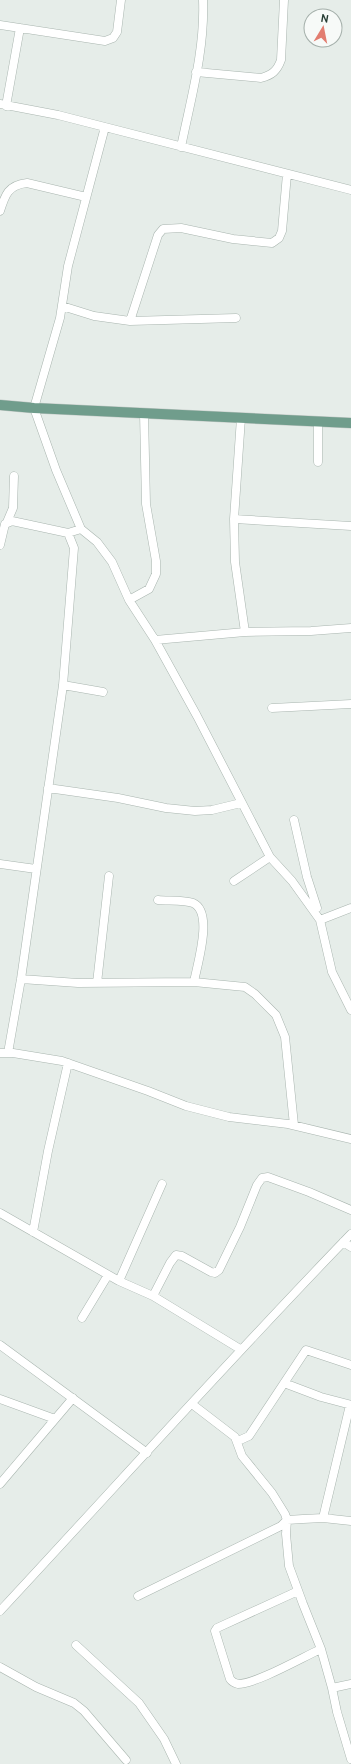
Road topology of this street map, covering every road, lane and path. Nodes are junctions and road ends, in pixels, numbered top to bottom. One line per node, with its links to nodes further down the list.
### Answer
1 (121, 0): 5 (street)
2 (203, 0): 6 (street)
3 (284, 0): 6 (street)
4 (0, 25): 5 (street)
5 (20, 28): 7 (street)
6 (196, 72): 9 (street)
7 (3, 105): 8 (street)
8 (105, 127): 9 (street); 12 (street)
9 (181, 147): 10 (street)
10 (287, 174): 11 (street); 16 (street)
11 (351, 190)
12 (86, 197): 13 (street); 14 (street)
13 (0, 211)
14 (62, 306): 16 (street); 18 (street)
15 (236, 318): 16 (street)
16 (130, 321)
17 (0, 405): 18 (main road)
18 (34, 408): 19 (main road); 28 (street)
19 (144, 413): 20 (main road); 31 (street)
20 (241, 418): 21 (main road); 25 (street)
21 (318, 422): 22 (main road); 23 (street)
22 (351, 423)
23 (318, 462)
24 (14, 476): 26 (street)
25 (234, 519): 27 (street); 33 (street)
26 (7, 522): 29 (street); 30 (street)
27 (351, 526)
28 (81, 529): 29 (street); 31 (street)
29 (68, 533): 35 (street)
30 (0, 544)
31 (130, 600): 34 (street)
32 (351, 628): 33 (street)
33 (245, 632): 34 (street)
34 (155, 640): 40 (street)
35 (62, 685): 36 (street); 39 (street)
36 (103, 692)
37 (351, 704): 38 (street)
38 (272, 708)
39 (48, 788): 40 (street); 44 (street)
40 (242, 803): 42 (street)
41 (294, 820): 46 (street)
42 (270, 857): 47 (street); 48 (street)
43 (0, 864): 44 (street)
44 (36, 869): 53 (street)
45 (109, 876): 55 (street)
46 (307, 877): 48 (street); 50 (street)
47 (234, 881)
48 (292, 881): 52 (street)
49 (158, 900): 54 (street)
50 (317, 908)
51 (351, 908): 52 (street)
52 (320, 920): 56 (street)
53 (21, 979): 55 (street); 57 (street)
54 (194, 982): 55 (street); 59 (street)
55 (98, 983)
56 (351, 1010)
57 (4, 1053): 58 (street)
58 (68, 1063): 59 (street); 64 (street)
59 (294, 1125): 60 (street)
60 (351, 1139)
61 (162, 1184): 69 (street)
62 (351, 1210): 70 (street)
63 (0, 1214): 64 (street)
64 (33, 1232): 68 (street)
65 (351, 1234): 66 (street)
66 (343, 1242): 67 (street); 73 (street)
67 (351, 1247)
68 (108, 1275): 69 (street); 71 (street)
69 (119, 1281): 70 (street)
70 (153, 1296): 73 (street)
71 (82, 1318)
72 (0, 1345): 76 (street)
73 (240, 1349): 78 (street)
74 (351, 1365): 75 (street)
75 (284, 1383): 79 (street); 81 (street)
76 (73, 1398): 80 (street); 82 (street)
77 (0, 1399): 80 (street)
78 (192, 1404): 81 (street); 82 (street)
79 (350, 1405): 84 (street)
80 (55, 1419): 83 (street)
81 (238, 1441): 85 (street)
82 (147, 1453): 89 (street)
83 (2, 1479)
84 (323, 1518): 85 (street); 86 (street)
85 (287, 1520): 87 (street); 88 (street)
86 (351, 1521)
87 (298, 1591): 91 (street); 91 (street)
88 (138, 1596)
89 (0, 1611)
90 (76, 1645): 97 (street)
91 (321, 1649): 94 (street)
92 (0, 1667): 96 (street)
93 (351, 1684): 94 (street)
94 (332, 1688): 95 (street)
95 (351, 1759)
96 (126, 1760)
97 (176, 1764)

